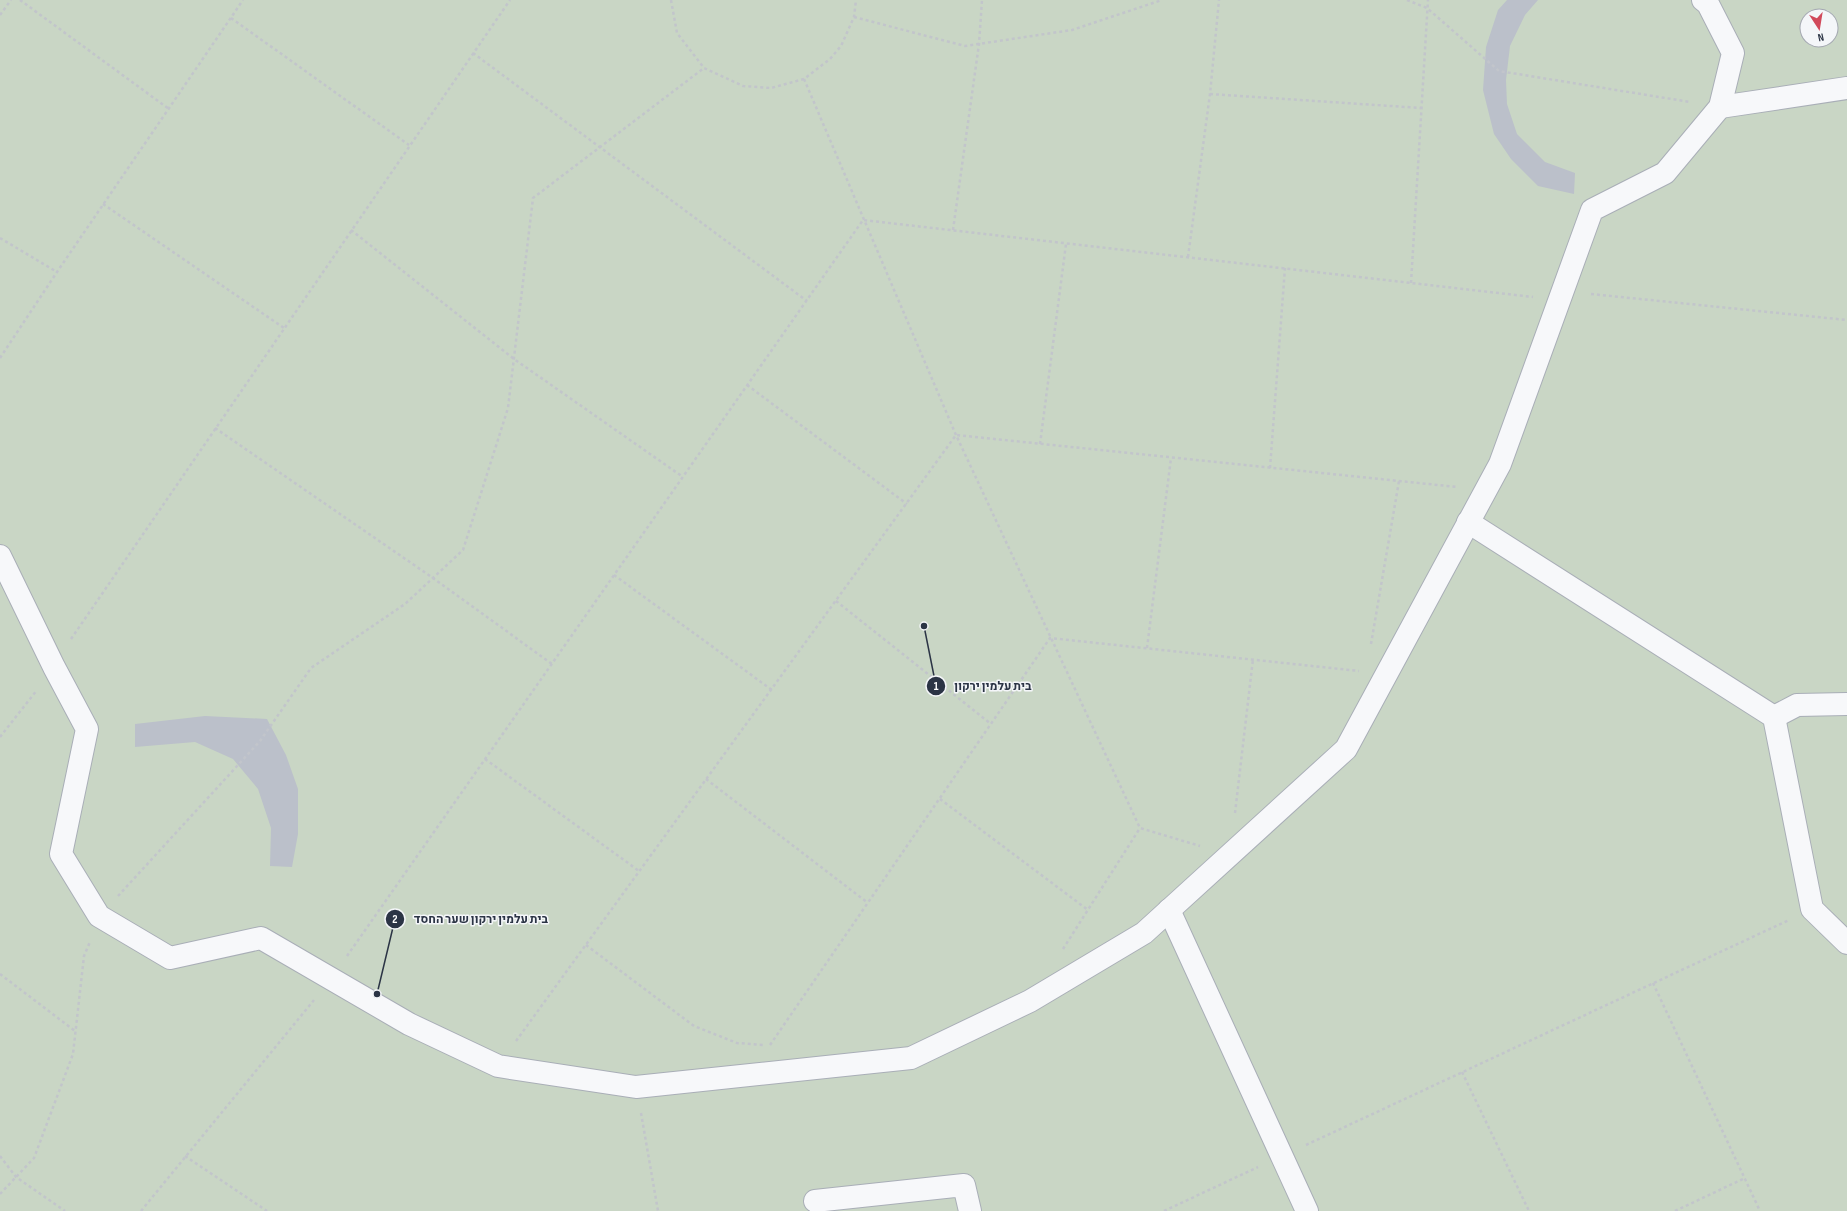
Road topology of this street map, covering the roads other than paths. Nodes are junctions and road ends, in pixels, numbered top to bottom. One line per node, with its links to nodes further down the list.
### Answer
1 (1703, 0): 3 (lane)
2 (1847, 88): 3 (lane)
3 (1720, 106): 4 (lane)
4 (1468, 522): 7 (lane); 8 (lane)
5 (0, 556): 8 (lane)
6 (1847, 704): 7 (lane)
7 (1774, 718): 9 (lane)
8 (1169, 910): 12 (lane)
9 (1847, 943)
10 (815, 1201): 11 (lane)
11 (970, 1211)
12 (1308, 1211)

